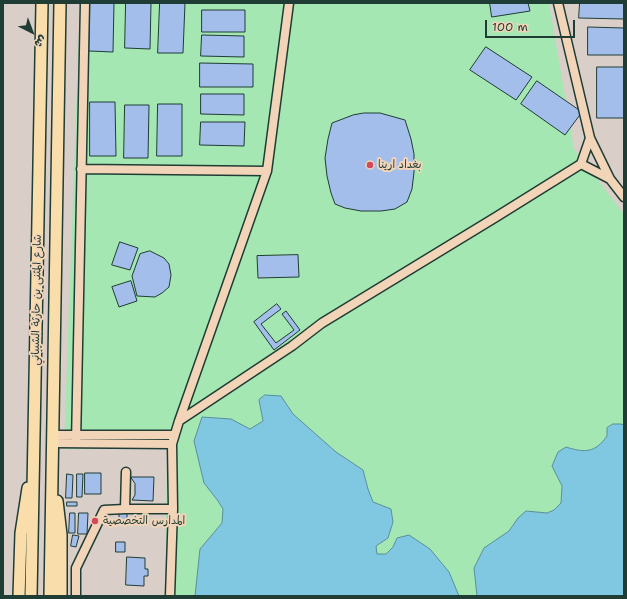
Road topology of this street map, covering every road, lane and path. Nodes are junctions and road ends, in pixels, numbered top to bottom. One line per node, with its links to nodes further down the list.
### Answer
1 (42, 3): 17 (main road, شارع المثنى بن حارثة الشيباني)
2 (60, 3): 14 (main road, شارع المثنى بن حارثة الشيباني)
3 (85, 3): 8 (street)
4 (289, 3): 9 (street)
5 (558, 3): 6 (street)
6 (590, 138): 7 (street); 10 (street)
7 (581, 164): 10 (street); 12 (street)
8 (81, 169): 9 (street); 15 (street)
9 (267, 172): 12 (street)
10 (610, 178): 11 (street)
11 (624, 197)
12 (179, 421): 13 (street)
13 (174, 435): 15 (street); 16 (street)
14 (53, 439): 15 (street); 18 (main road, شارع المثنى بن حارثة الشيباني)
15 (76, 439): 16 (street)
16 (172, 444): 21 (street)
17 (34, 448): 22 (main road); 23 (main road, شارع المثنى بن حارثة الشيباني)
18 (52, 462): 24 (main road, شارع المثنى بن حارثة الشيباني); 25 (main road)
19 (126, 472): 20 (street)
20 (125, 509): 21 (street); 26 (street)
21 (173, 509): 27 (street)
22 (19, 596)
23 (31, 596)
24 (50, 596)
25 (61, 596)
26 (76, 596)
27 (170, 596)

